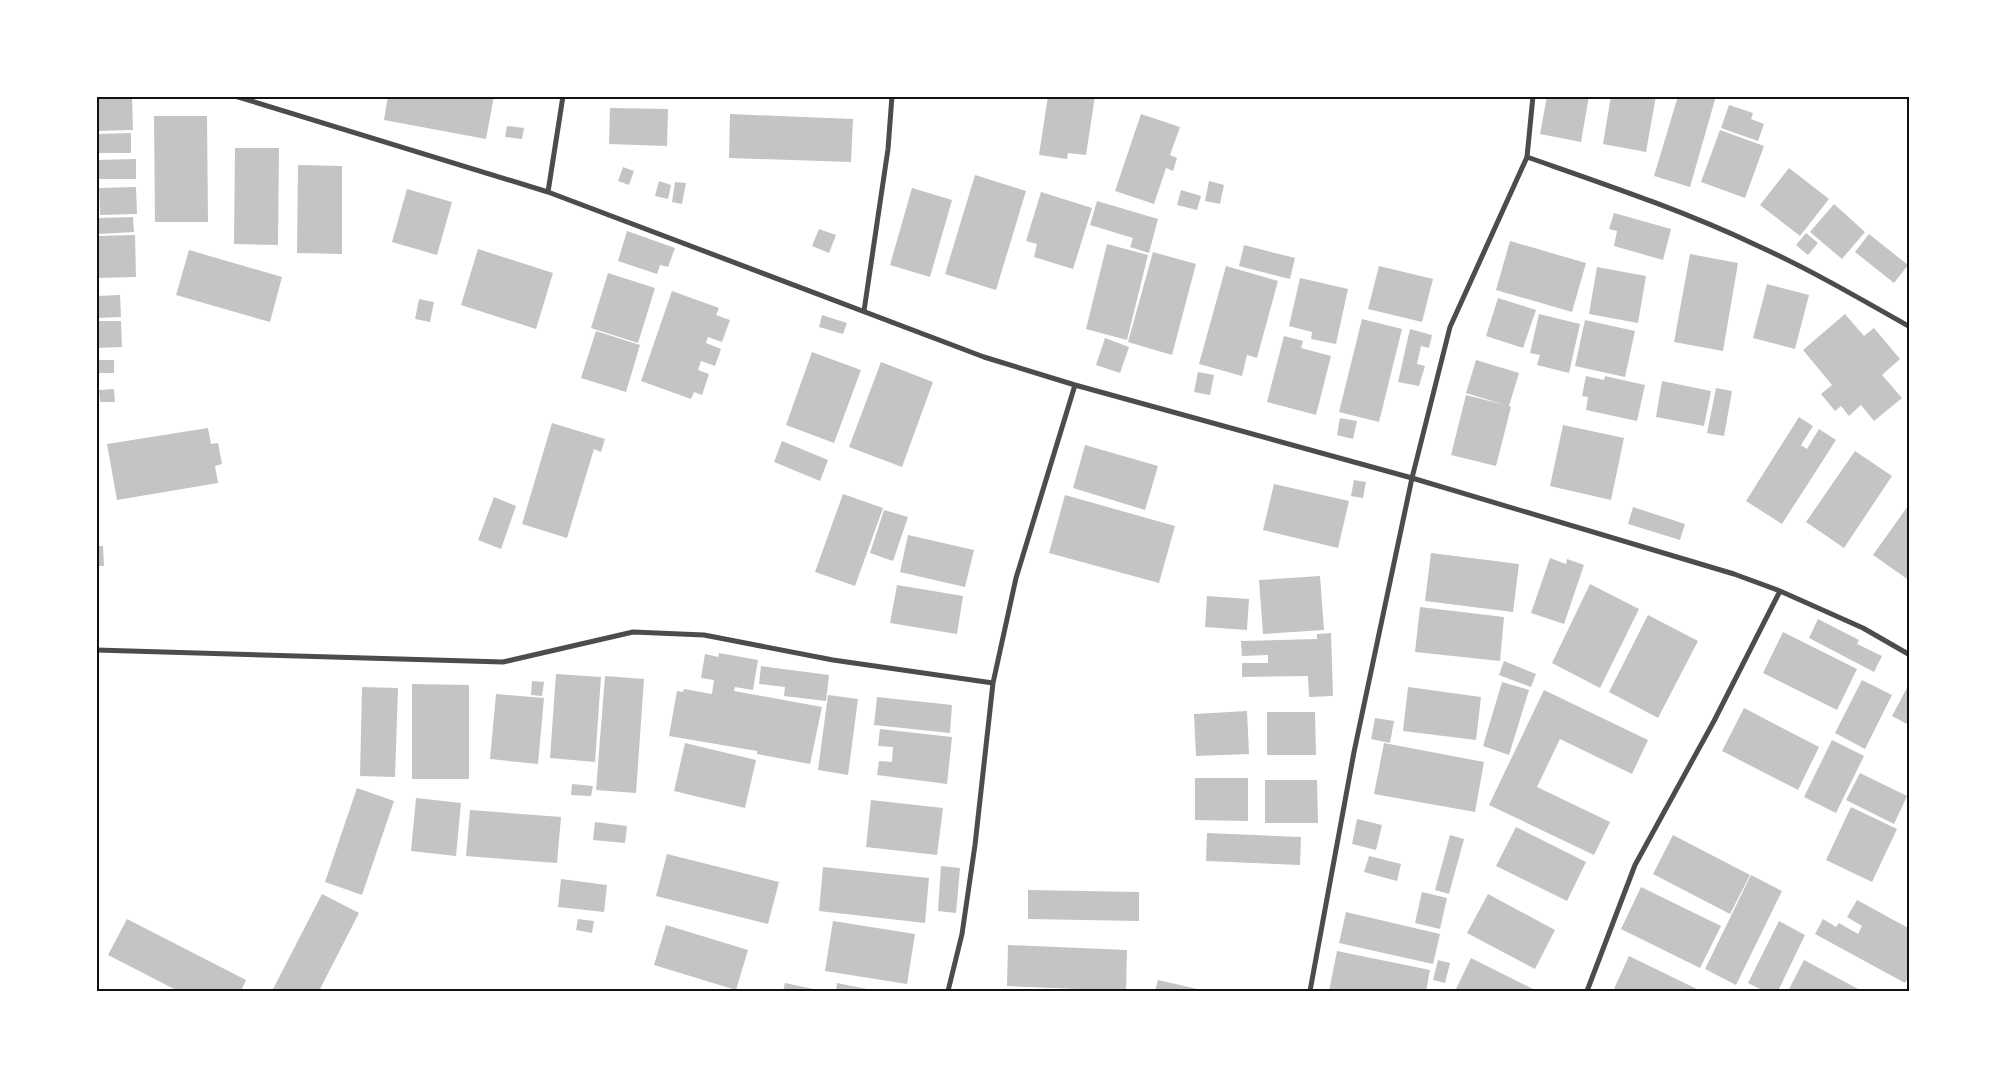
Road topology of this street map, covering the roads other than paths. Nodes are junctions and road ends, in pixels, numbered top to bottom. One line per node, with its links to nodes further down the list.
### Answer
1 (236, 96): 6 (street)
2 (563, 96): 6 (street)
3 (892, 96): 7 (street)
4 (1533, 96): 5 (street)
5 (1527, 157): 8 (street); 10 (street)
6 (548, 192): 7 (street)
7 (864, 311): 9 (street)
8 (1910, 327)
9 (1075, 384): 10 (street); 14 (street)
10 (1412, 478): 11 (street); 16 (street)
11 (1780, 591): 13 (street); 17 (street)
12 (96, 650): 14 (street)
13 (1910, 656)
14 (993, 684): 15 (street)
15 (948, 991)
16 (1310, 991)
17 (1587, 991)

